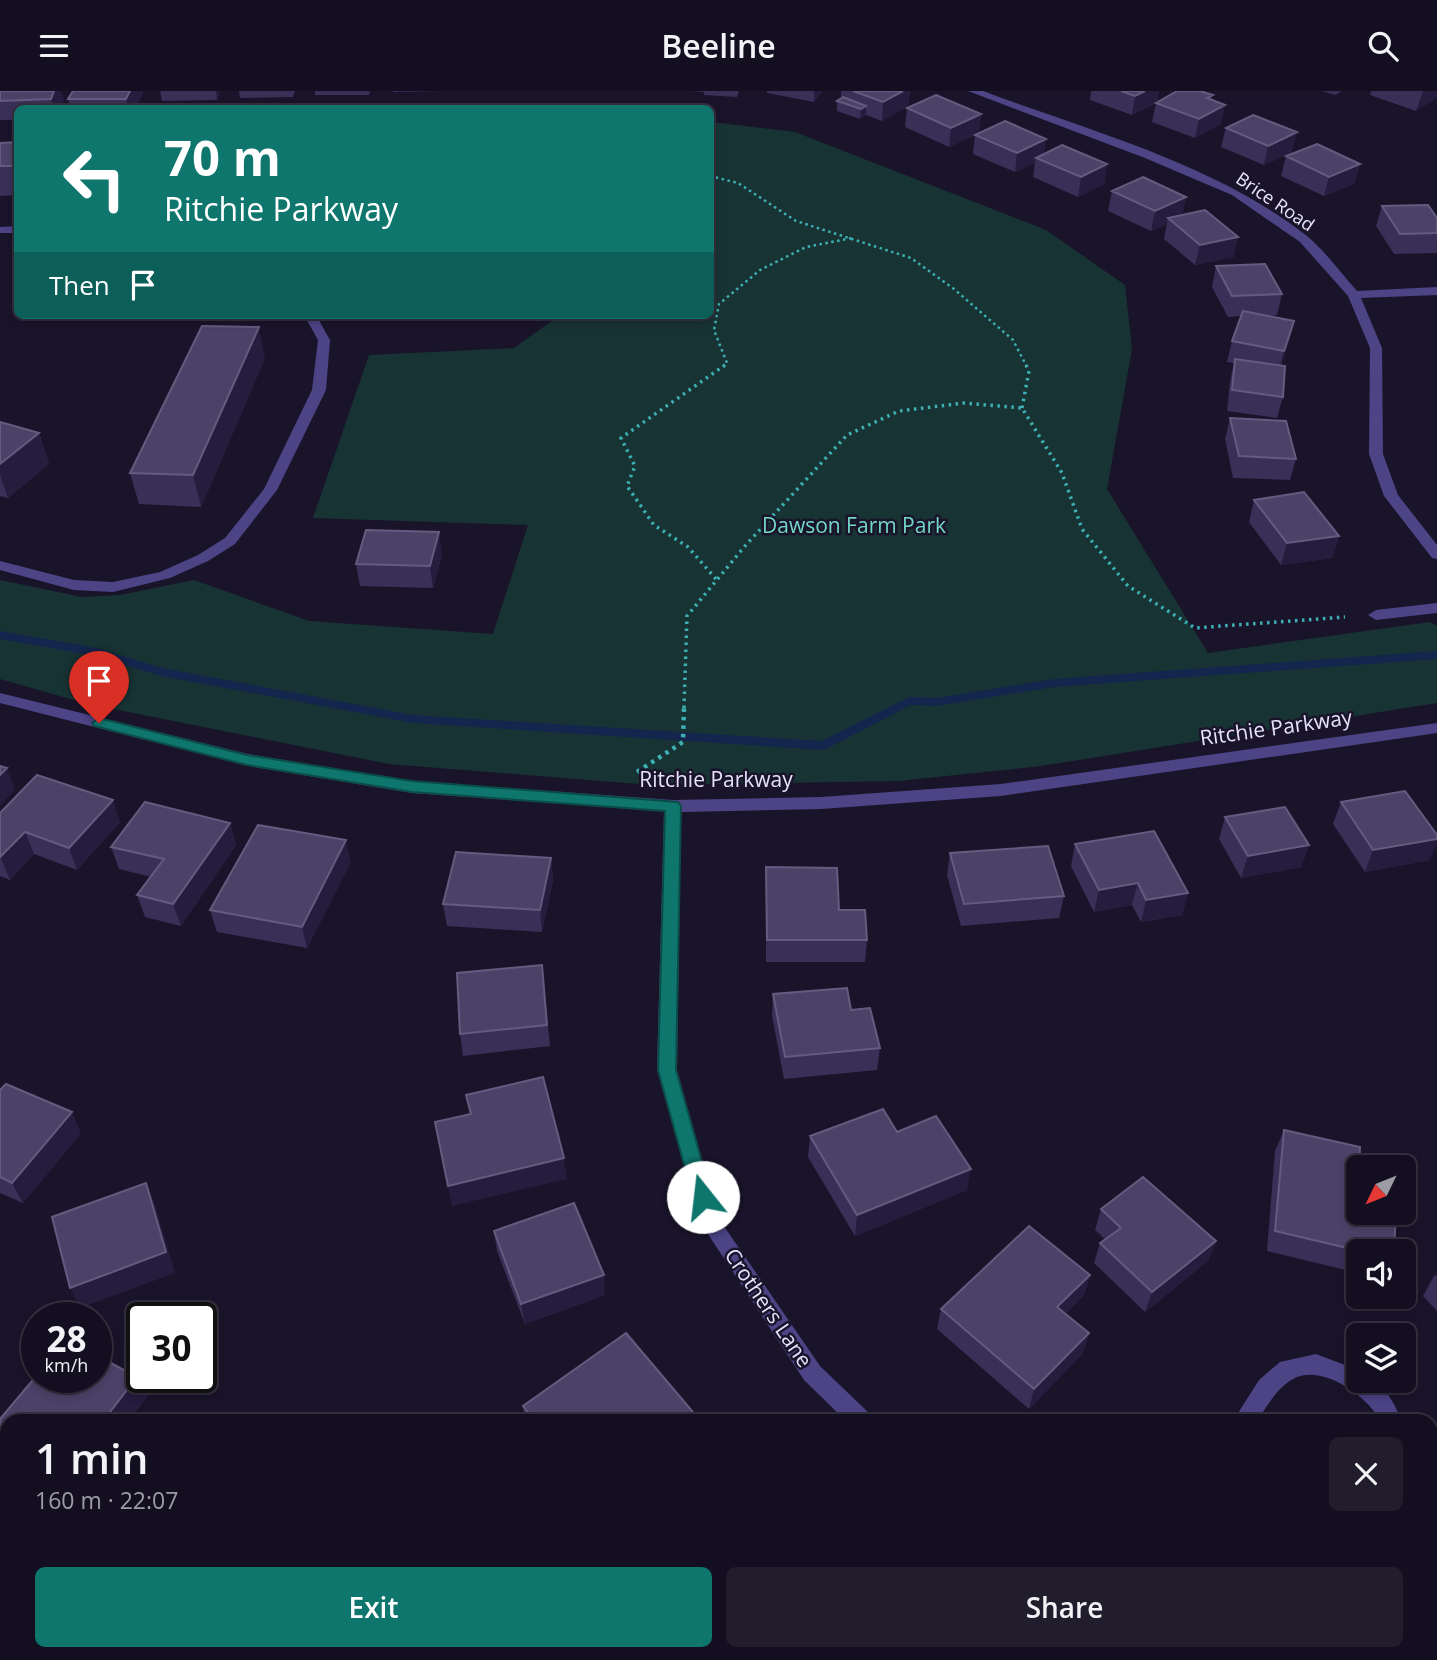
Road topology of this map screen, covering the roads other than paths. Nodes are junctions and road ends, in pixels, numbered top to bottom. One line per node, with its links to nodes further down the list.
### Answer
1 (973, 91): 3 (street, Brice Road)
2 (1437, 291): 3 (street)
3 (1354, 295): 5 (street, Brice Road)
4 (312, 319): 6 (street)
5 (1437, 555)
6 (0, 565)
7 (1437, 608): 8 (street)
8 (1376, 615)
9 (0, 698): 11 (street, Ritchie Parkway)
10 (1437, 728): 11 (street, Ritchie Parkway)
11 (673, 806): 12 (street, Crothers Lane)
12 (855, 1414)
13 (1249, 1414): 14 (street)
14 (1388, 1414)

